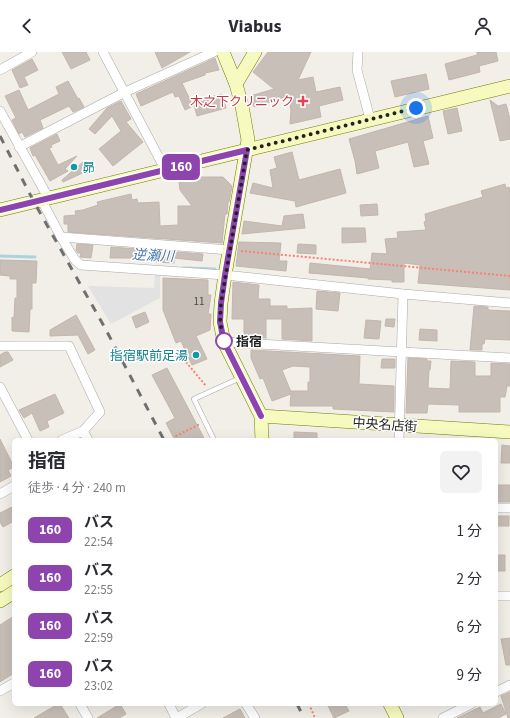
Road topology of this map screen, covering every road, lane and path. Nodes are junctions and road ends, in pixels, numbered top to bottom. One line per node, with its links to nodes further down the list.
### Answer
1 (32, 52): 7 (street)
2 (103, 52): 10 (street)
3 (214, 52): 10 (street)
4 (223, 52): 8 (street)
5 (255, 52): 8 (street)
6 (358, 52): 12 (street)
7 (0, 70)
8 (236, 84): 14 (street)
9 (510, 86): 12 (street)
10 (125, 92): 13 (street); 15 (street)
11 (0, 111): 13 (street)
12 (370, 119): 14 (street)
13 (19, 147): 16 (street)
14 (247, 150): 15 (street); 19 (street)
15 (166, 171): 16 (street)
16 (45, 200): 17 (street); 18 (street)
17 (0, 210)
18 (61, 237): 19 (street); 20 (street)
19 (230, 250): 20 (street); 21 (path)
20 (225, 275): 22 (street); 24 (street)
21 (510, 276)
22 (403, 294): 23 (street); 26 (street)
23 (510, 303)
24 (224, 342): 26 (street); 29 (street)
25 (0, 346): 35 (street)
26 (401, 352): 27 (street); 34 (street)
27 (510, 358)
28 (186, 362): 31 (path)
29 (241, 378): 31 (lane); 32 (street)
30 (0, 387): 37 (street)
31 (210, 391): 33 (lane)
32 (261, 416): 34 (street, 中央名店街); 42 (street)
33 (205, 421): 40 (path); 41 (lane)
34 (400, 425): 36 (street, 中央名店街); 43 (street)
35 (83, 431): 38 (street); 39 (street)
36 (510, 432)
37 (27, 438)
38 (67, 438)
39 (87, 438)
40 (177, 438)
41 (213, 438)
42 (262, 438)
43 (399, 438)
44 (12, 487): 45 (street)
45 (0, 494)
46 (498, 508): 47 (street)
47 (510, 508)
48 (12, 577): 49 (street)
49 (0, 585)
50 (12, 593): 53 (street)
51 (498, 596): 52 (street)
52 (510, 596)
53 (0, 601)
54 (12, 684): 56 (street)
55 (510, 685): 57 (street)
56 (0, 691)
57 (498, 691)
58 (81, 706): 65 (street)
59 (170, 706): 66 (street)
60 (197, 706): 66 (street)
61 (247, 706): 67 (street)
62 (309, 706): 68 (path)
63 (391, 706): 69 (street)
64 (468, 706): 70 (street)
65 (88, 718)
66 (177, 718)
67 (255, 718)
68 (315, 718)
69 (397, 718)
70 (443, 718)

